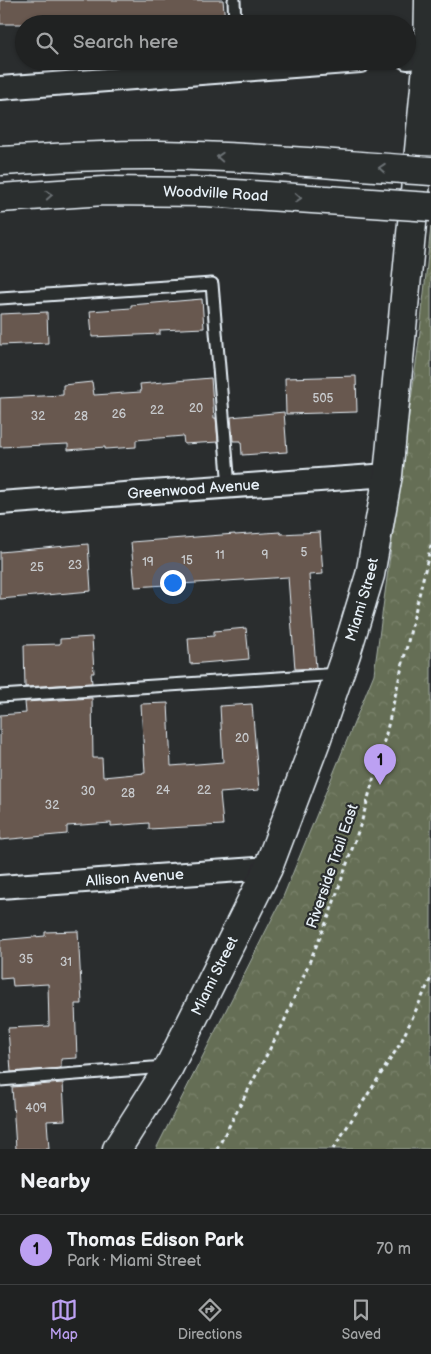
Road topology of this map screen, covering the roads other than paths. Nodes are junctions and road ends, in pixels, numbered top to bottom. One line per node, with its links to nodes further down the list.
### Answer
1 (234, 0): 3 (lane)
2 (429, 0): 4 (street, Miami Street)
3 (235, 15)
4 (418, 57): 12 (street, Miami Street)
5 (195, 70): 6 (street)
6 (0, 88)
7 (0, 161): 8 (street, one-way to 7, bridge)
8 (431, 172)
9 (0, 198): 10 (street, Woodville Road, one-way to 10, bridge)
10 (431, 207)
11 (0, 298): 13 (lane)
12 (388, 475): 13 (street, Greenwood Avenue); 15 (street, Miami Street)
13 (229, 487): 14 (street, Greenwood Avenue)
14 (0, 503)
15 (339, 674): 16 (lane); 17 (street, Miami Street)
16 (0, 696)
17 (268, 868): 18 (street, Allison Avenue); 19 (street, Miami Street)
18 (0, 887)
19 (169, 1067): 20 (lane); 21 (street, Miami Street)
20 (0, 1080)
21 (117, 1149)

